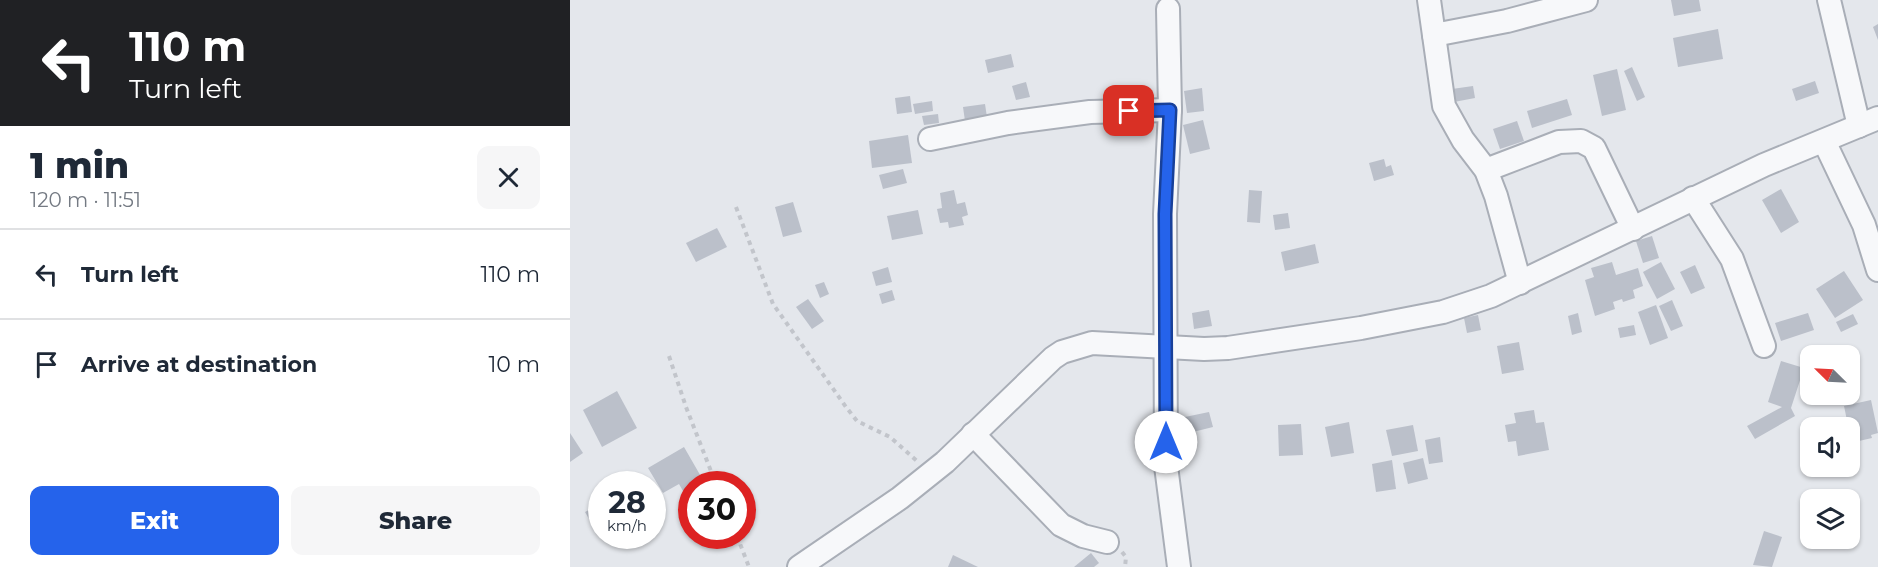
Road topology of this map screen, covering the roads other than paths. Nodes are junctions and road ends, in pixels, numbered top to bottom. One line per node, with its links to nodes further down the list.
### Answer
1 (1429, 0): 5 (street)
2 (1586, 0): 5 (street)
3 (1829, 0): 7 (street)
4 (1168, 9): 6 (street)
5 (1434, 35): 10 (street)
6 (1170, 110): 8 (street); 16 (street)
7 (1869, 122): 9 (street)
8 (930, 138)
9 (1824, 141): 11 (street); 13 (street)
10 (1486, 170): 12 (street); 14 (street)
11 (1693, 198): 12 (street); 15 (street)
12 (1633, 229): 14 (street)
13 (1878, 270)
14 (1520, 283): 16 (street)
15 (1764, 346)
16 (1166, 347): 17 (street); 20 (street)
17 (973, 434): 18 (street); 19 (street)
18 (1107, 542)
19 (799, 567)
20 (1179, 567)

